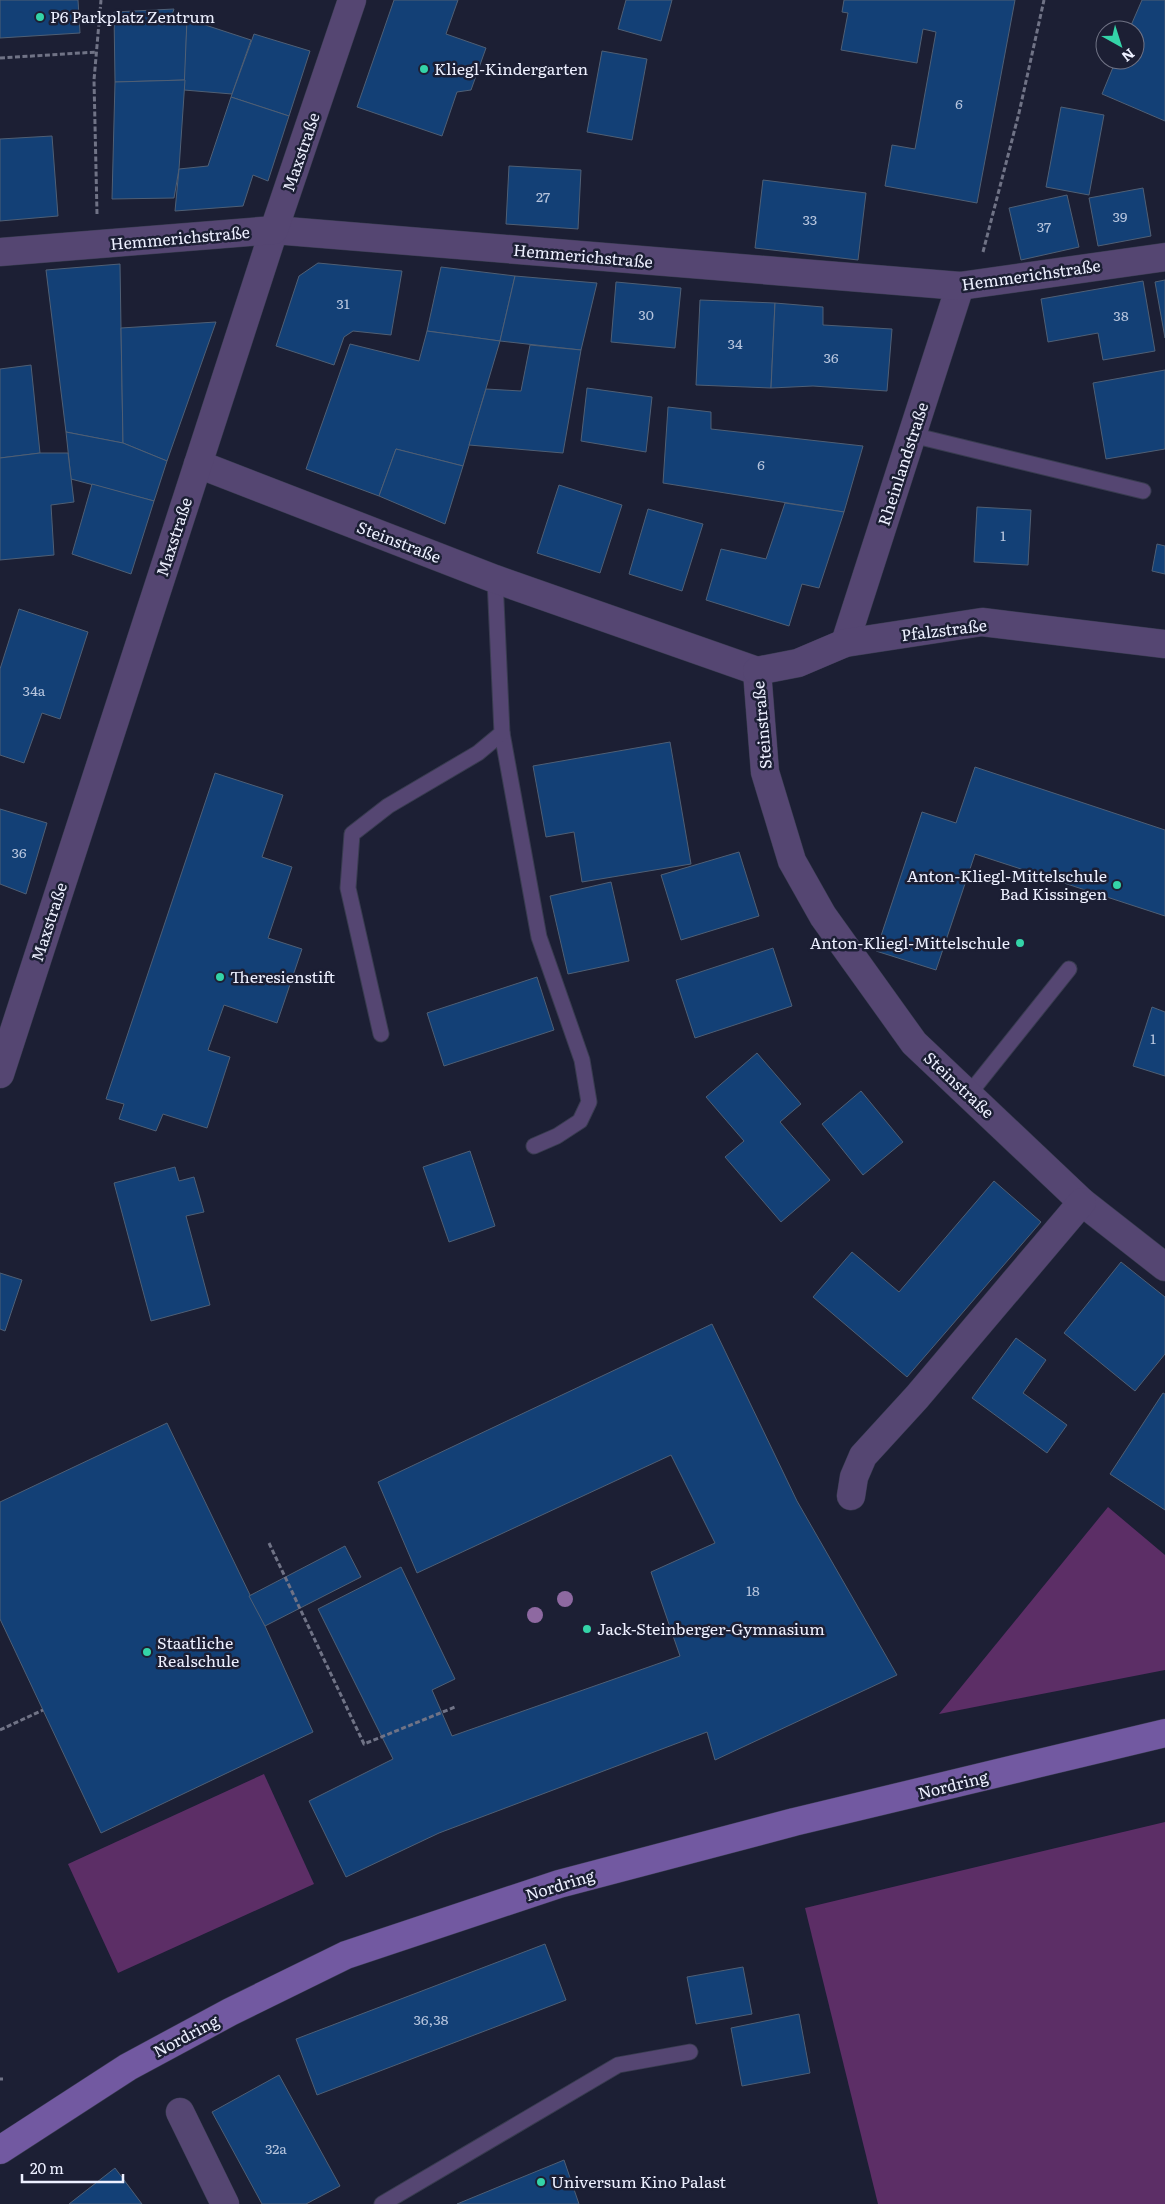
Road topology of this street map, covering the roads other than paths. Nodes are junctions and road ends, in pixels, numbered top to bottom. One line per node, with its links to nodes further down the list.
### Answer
1 (352, 0): 2 (street, Maxstraße)
2 (274, 230): 3 (street, Hemmerichstraße); 5 (street, Hemmerichstraße); 7 (street, Maxstraße)
3 (0, 252)
4 (1165, 257): 5 (street, Hemmerichstraße)
5 (968, 285): 6 (street, Rheinlandstraße)
6 (912, 435): 8 (lane); 10 (street, Rheinlandstraße)
7 (198, 464): 9 (street, Steinstraße); 16 (street, Maxstraße)
8 (1143, 491)
9 (495, 579): 12 (street, Steinstraße); 13 (lane)
10 (845, 643): 11 (street, Pfalzstraße); 12 (street, Pfalzstraße)
11 (1165, 644)
12 (757, 671): 17 (street, Steinstraße)
13 (502, 733): 15 (lane); 18 (lane)
14 (1069, 969): 17 (lane)
15 (381, 1034)
16 (0, 1074)
17 (969, 1094): 19 (street, Steinstraße)
18 (534, 1146)
19 (1082, 1202): 20 (street, Steinstraße); 21 (street)
20 (1165, 1267)
21 (851, 1496)
22 (1165, 1732): 25 (main road, Nordring)
23 (690, 2052): 27 (lane)
24 (180, 2112): 26 (street)
25 (0, 2150)
26 (225, 2204)
27 (382, 2204)

